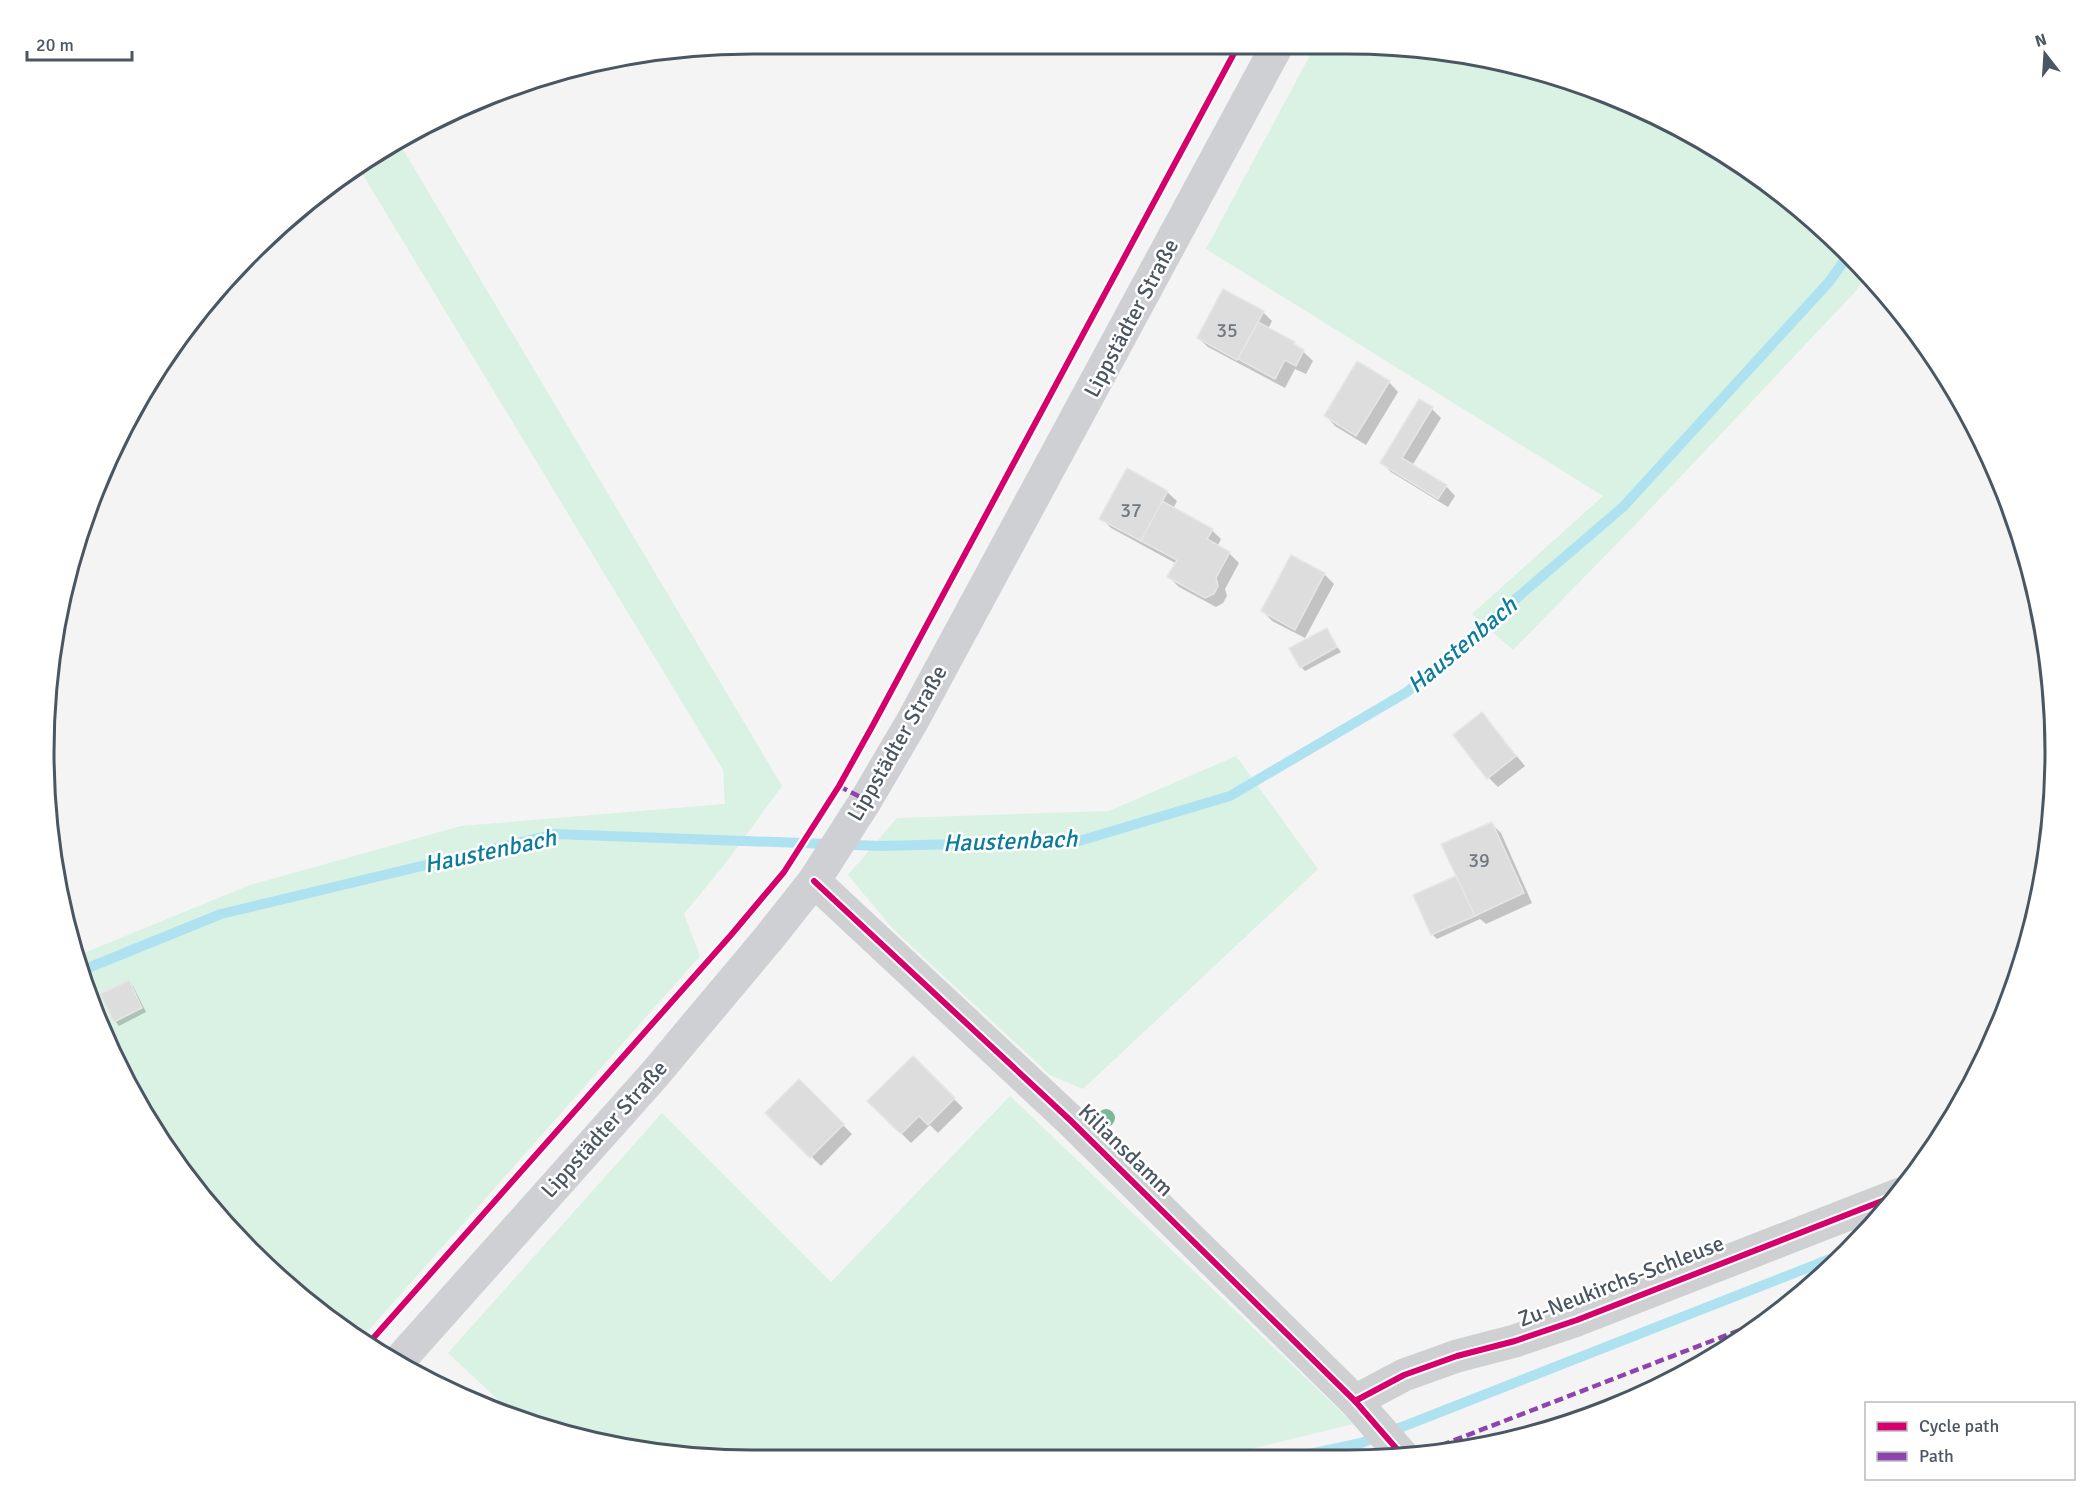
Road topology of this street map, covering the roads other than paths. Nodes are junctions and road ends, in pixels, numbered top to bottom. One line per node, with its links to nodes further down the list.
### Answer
1 (1273, 54): 2 (main road, Lippstädter Straße)
2 (813, 881): 4 (main road, Lippstädter Straße); 5 (street, Kiliansdamm)
3 (1881, 1202): 5 (street, Zu-Neukirchs-Schleuse)
4 (403, 1356)
5 (1362, 1408): 6 (street, Kiliansdamm)
6 (1397, 1449)

